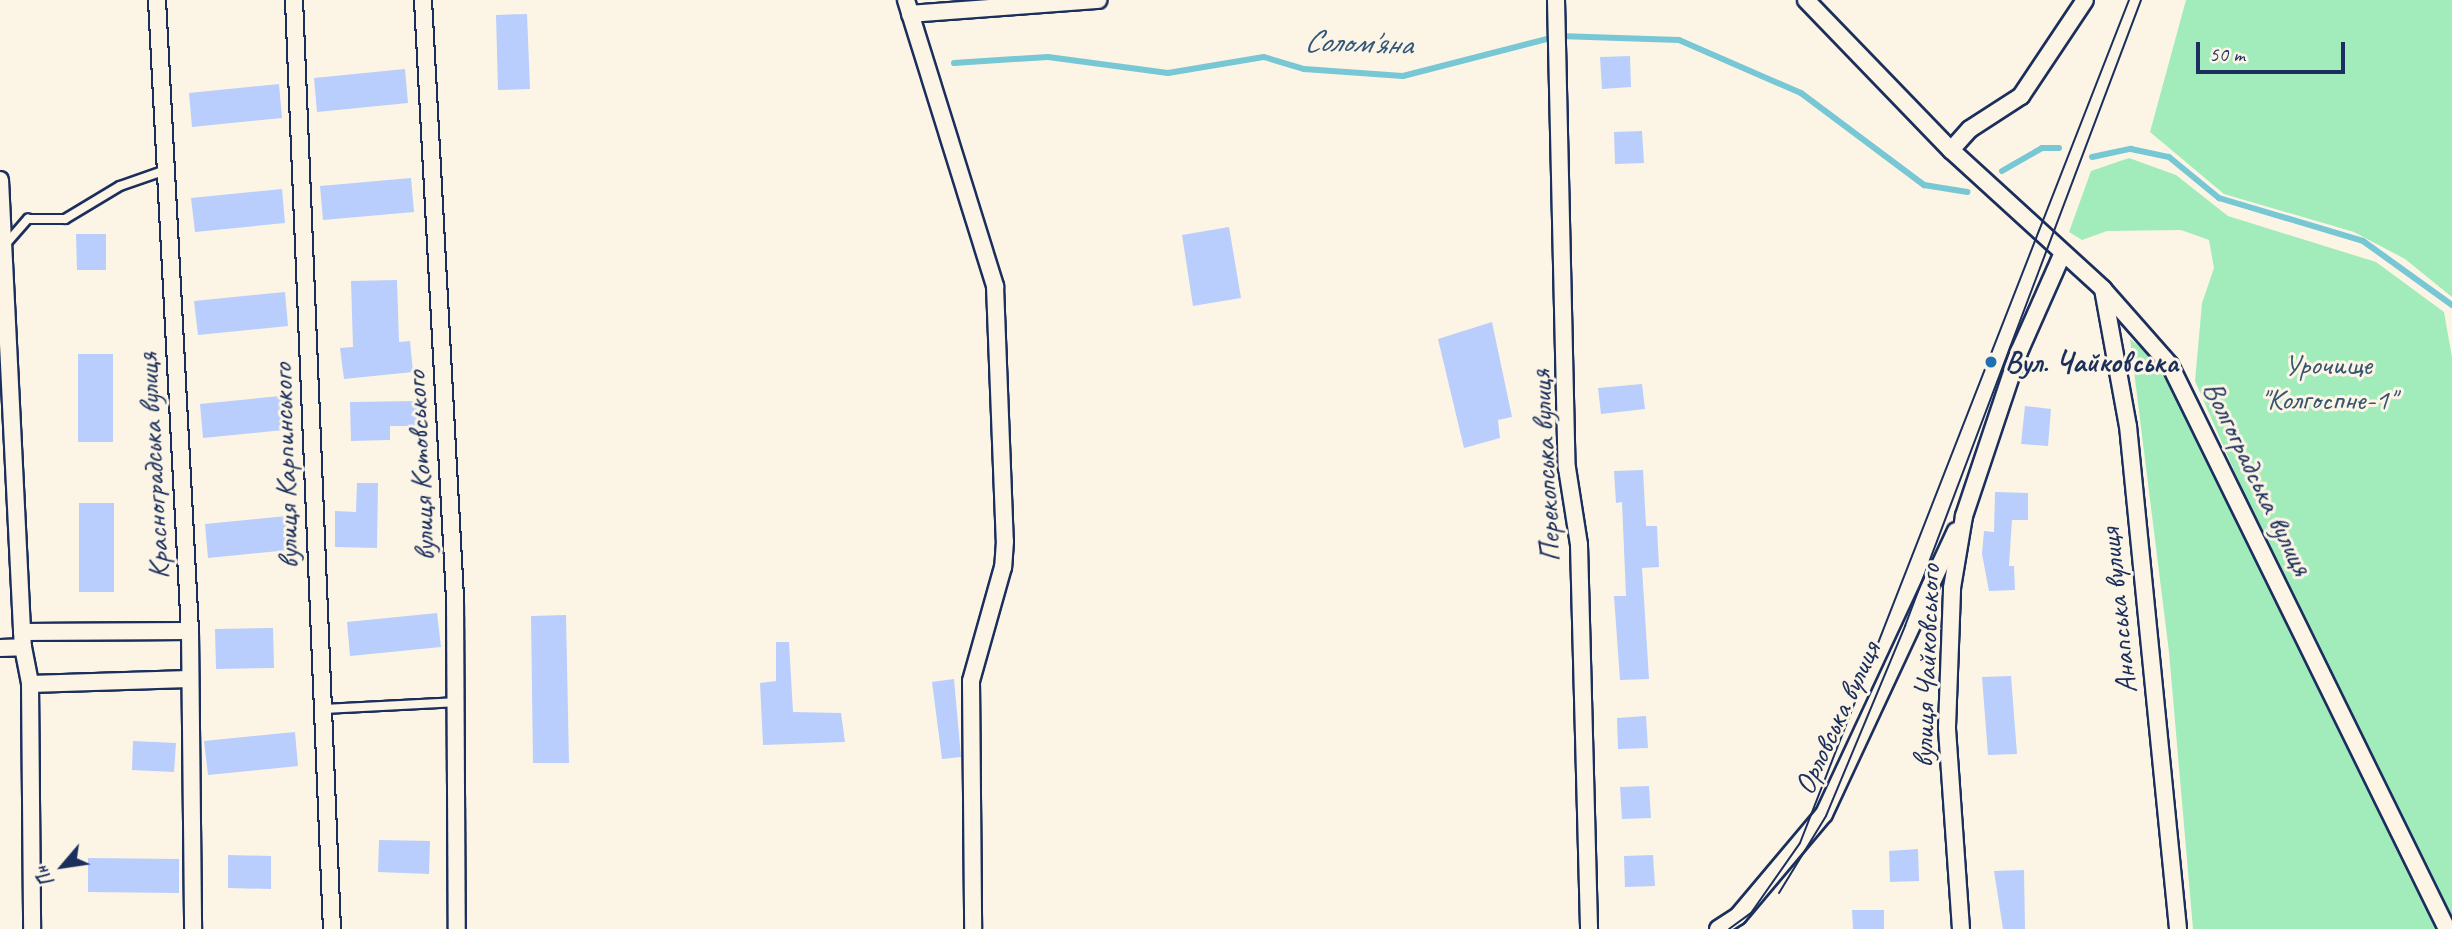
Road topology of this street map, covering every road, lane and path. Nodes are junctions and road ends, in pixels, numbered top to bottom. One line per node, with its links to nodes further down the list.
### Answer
1 (157, 0): 11 (street, Красноградська вулиця)
2 (294, 0): 23 (street, вулиця Карпинського)
3 (423, 0): 22 (street, вулиця Котовського)
4 (1098, 0): 9 (street)
5 (1556, 0): 29 (street, Перекопська вулиця)
6 (1801, 0): 7 (street)
7 (1806, 0): 10 (street, Волгоградська вулиця)
8 (2085, 0): 10 (street)
9 (908, 7): 28 (street)
10 (1951, 150): 14 (street, Волгоградська вулиця)
11 (166, 170): 13 (lane); 17 (street, Красноградська вулиця)
12 (0, 180): 13 (street)
13 (2, 243): 18 (street)
14 (2062, 255): 15 (street, Волгоградська вулиця); 16 (street, вулиця Чайковського)
15 (2103, 289): 32 (street, Анапська вулиця); 33 (street, Волгоградська вулиця)
16 (1968, 505): 30 (street, Орловська вулиця); 31 (street, вулиця Чайковського)
17 (190, 631): 18 (street); 20 (street, Красноградська вулиця)
18 (23, 639): 19 (street); 21 (street)
19 (0, 648)
20 (189, 679): 21 (street); 25 (street, Красноградська вулиця)
21 (30, 684): 24 (street)
22 (455, 702): 23 (lane); 27 (street, вулиця Котовського)
23 (323, 709): 26 (street, вулиця Карпинського)
24 (32, 929)
25 (193, 929)
26 (332, 929)
27 (457, 929)
28 (973, 929)
29 (1590, 929)
30 (1718, 929)
31 (1961, 929)
32 (2178, 929)
33 (2448, 929)

